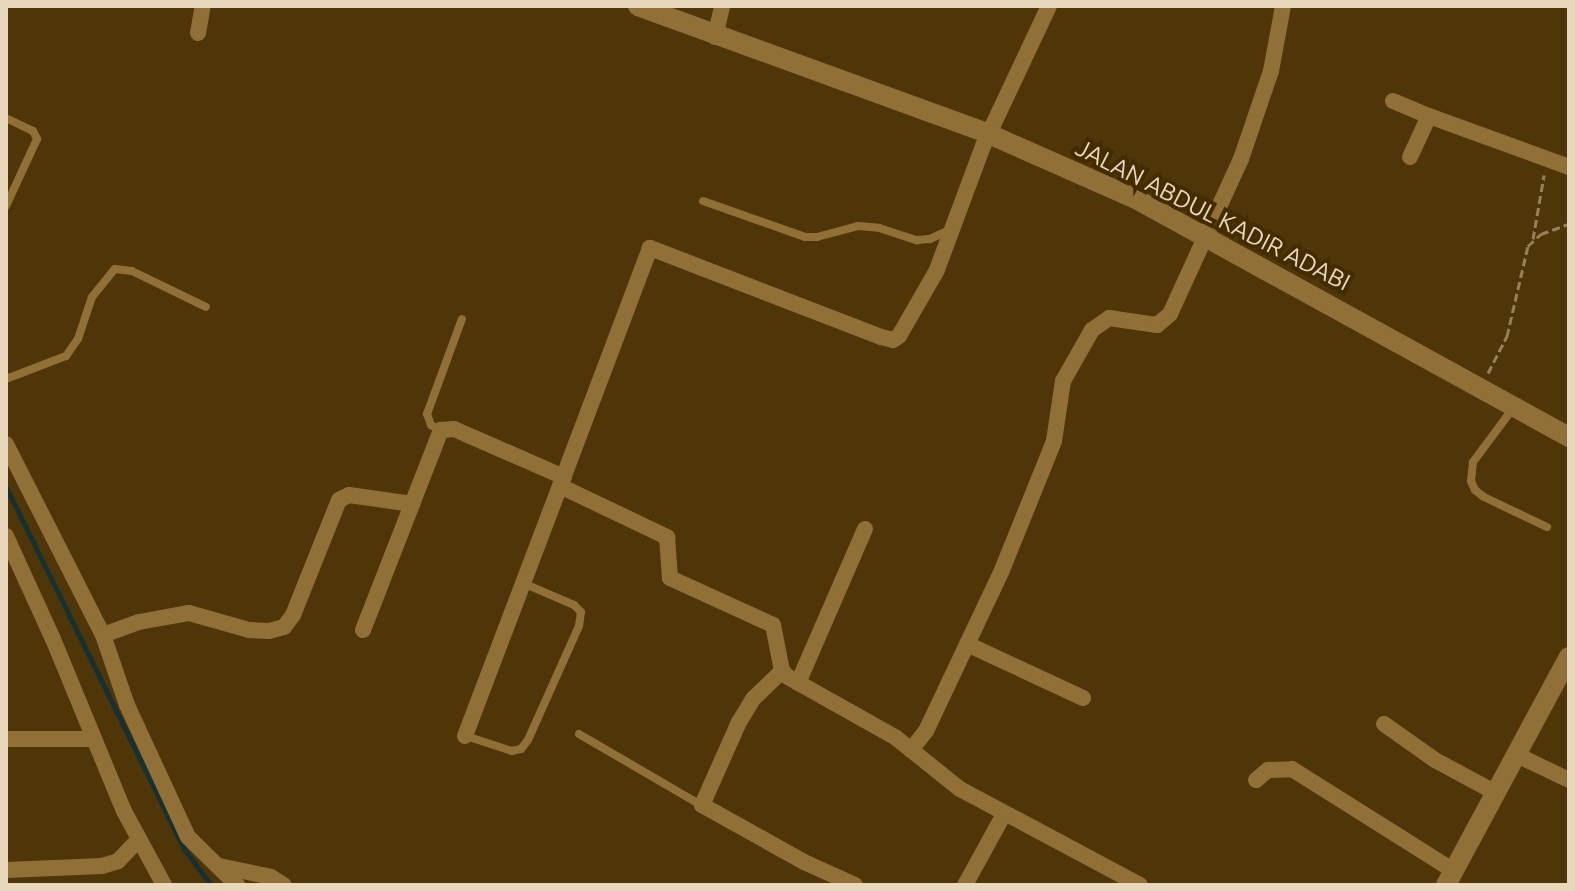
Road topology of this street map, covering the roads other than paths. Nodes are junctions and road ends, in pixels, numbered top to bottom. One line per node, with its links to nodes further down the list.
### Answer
1 (203, 6): 6 (street)
2 (638, 6): 7 (main road, JALAN ABDUL KADIR ADABI)
3 (722, 6): 7 (street)
4 (1049, 6): 11 (street)
5 (1283, 6): 17 (street)
6 (198, 33)
7 (715, 37): 11 (main road, JALAN ABDUL KADIR ADABI)
8 (1393, 101): 9 (street)
9 (1429, 116): 12 (street); 13 (street)
10 (6, 118): 15 (lane)
11 (989, 134): 16 (street); 17 (main road, JALAN ABDUL KADIR ADABI)
12 (1410, 157)
13 (1569, 167)
14 (703, 201): 16 (lane)
15 (6, 206)
16 (949, 229): 25 (street)
17 (1206, 236): 21 (main road, JALAN ABDUL KADIR ADABI); 33 (street)
18 (206, 307): 20 (lane)
19 (462, 319): 22 (lane)
20 (6, 379)
21 (1515, 407): 23 (main road, JALAN ABDUL KADIR ADABI); 27 (lane)
22 (441, 430): 25 (street); 26 (street)
23 (1569, 437)
24 (6, 444): 32 (street)
25 (562, 481): 30 (street); 35 (street)
26 (412, 504): 31 (street); 32 (street)
27 (1547, 527)
28 (865, 529): 36 (street)
29 (6, 536): 42 (street)
30 (523, 583): 40 (street); 40 (lane)
31 (363, 630)
32 (103, 635): 51 (street)
33 (967, 644): 37 (street); 43 (street)
34 (1569, 657): 44 (main road)
35 (782, 671): 36 (street); 48 (street)
36 (798, 683): 43 (street)
37 (1083, 698)
38 (1384, 724): 47 (street)
39 (579, 734): 48 (lane)
40 (465, 736)
41 (6, 739): 42 (street)
42 (92, 739): 50 (street)
43 (911, 750): 49 (street)
44 (1517, 755): 46 (street); 47 (main road)
45 (1256, 780): 53 (street)
46 (1569, 780)
47 (1496, 793): 53 (main road)
48 (702, 805): 57 (street)
49 (1004, 814): 58 (street); 59 (street)
50 (139, 839): 52 (street); 54 (street)
51 (217, 866): 55 (street); 56 (street)
52 (6, 870)
53 (1450, 878)
54 (164, 885)
55 (237, 885)
56 (284, 885)
57 (855, 885)
58 (965, 885)
59 (1140, 885)

